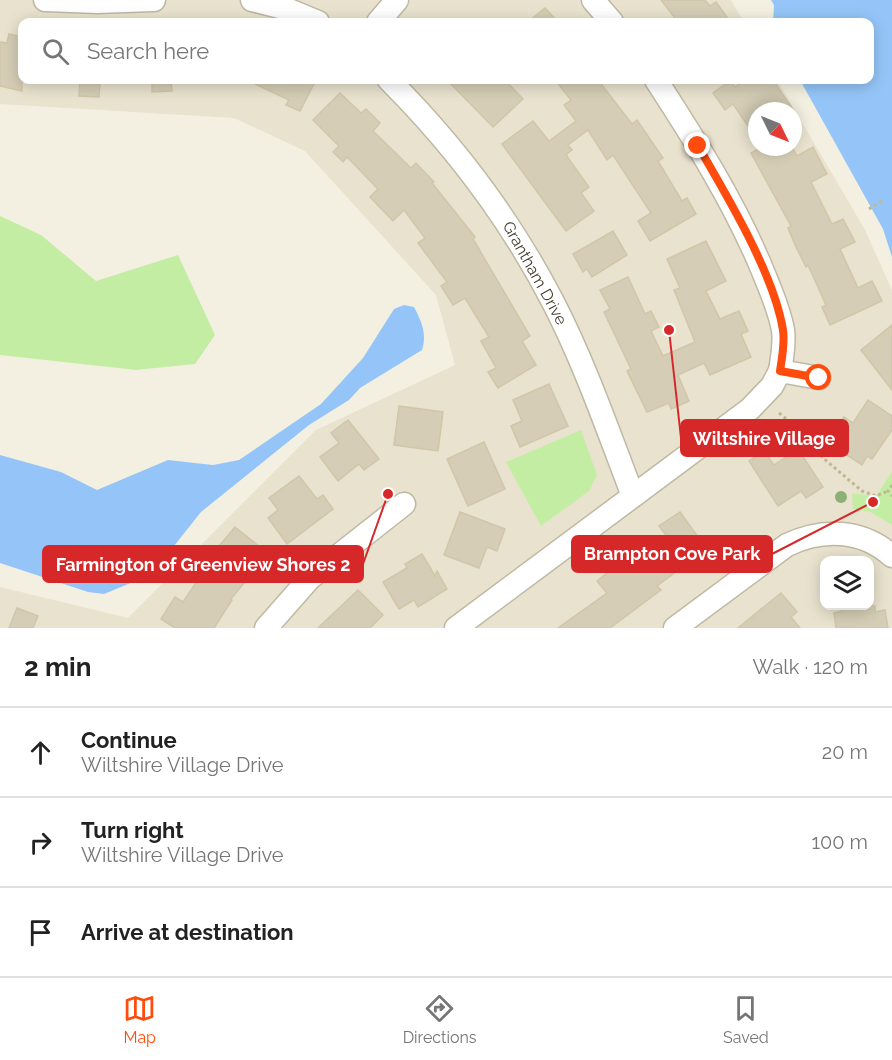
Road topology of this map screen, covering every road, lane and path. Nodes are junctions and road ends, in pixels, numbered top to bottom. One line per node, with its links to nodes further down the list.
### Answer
1 (45, 0): 2 (street)
2 (154, 0)
3 (252, 0): 6 (street)
4 (397, 0): 7 (street)
5 (593, 0): 8 (street)
6 (308, 18)
7 (381, 18)
8 (609, 18)
9 (393, 84): 18 (street, Grantham Drive)
10 (659, 84): 13 (street)
11 (883, 200): 12 (path)
12 (869, 209)
13 (780, 371): 14 (street); 18 (street)
14 (819, 378)
15 (779, 413): 17 (path)
16 (892, 485): 17 (path)
17 (888, 490): 19 (path)
18 (633, 496): 23 (street)
19 (892, 496)
20 (404, 504): 22 (street)
21 (892, 556): 24 (street)
22 (266, 628)
23 (456, 628)
24 (675, 628)

